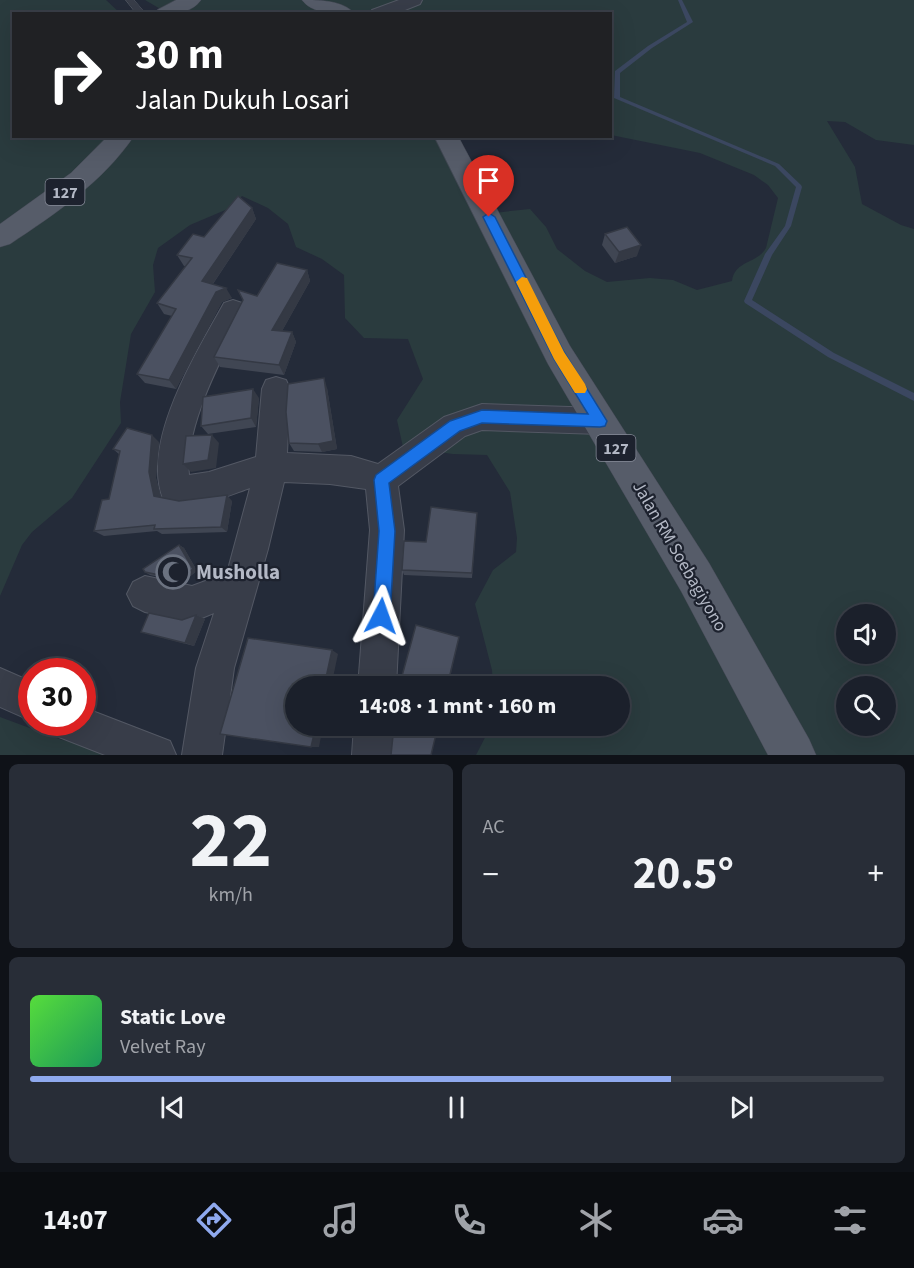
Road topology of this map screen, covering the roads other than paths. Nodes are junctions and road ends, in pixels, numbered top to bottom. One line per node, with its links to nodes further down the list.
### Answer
1 (130, 0): 5 (lane)
2 (191, 0): 6 (main road)
3 (312, 0): 7 (main road)
4 (414, 0): 8 (street)
5 (140, 12)
6 (168, 12)
7 (340, 12)
8 (383, 12)
9 (121, 138): 11 (main road, 127)
10 (447, 138): 14 (main road, Jalan RM Soebagiyono / 127)
11 (0, 237)
12 (233, 310): 15 (street)
13 (276, 389): 15 (street)
14 (600, 421): 16 (street); 27 (main road, Jalan RM Soebagiyono / 127)
15 (271, 469): 16 (street); 17 (street)
16 (381, 480): 19 (street)
17 (240, 585): 18 (street); 25 (street)
18 (145, 594)
19 (377, 676)
20 (0, 687): 21 (street)
21 (18, 695)
22 (96, 732): 24 (street)
23 (373, 736): 26 (street)
24 (156, 755)
25 (202, 755)
26 (372, 755)
27 (793, 755)

